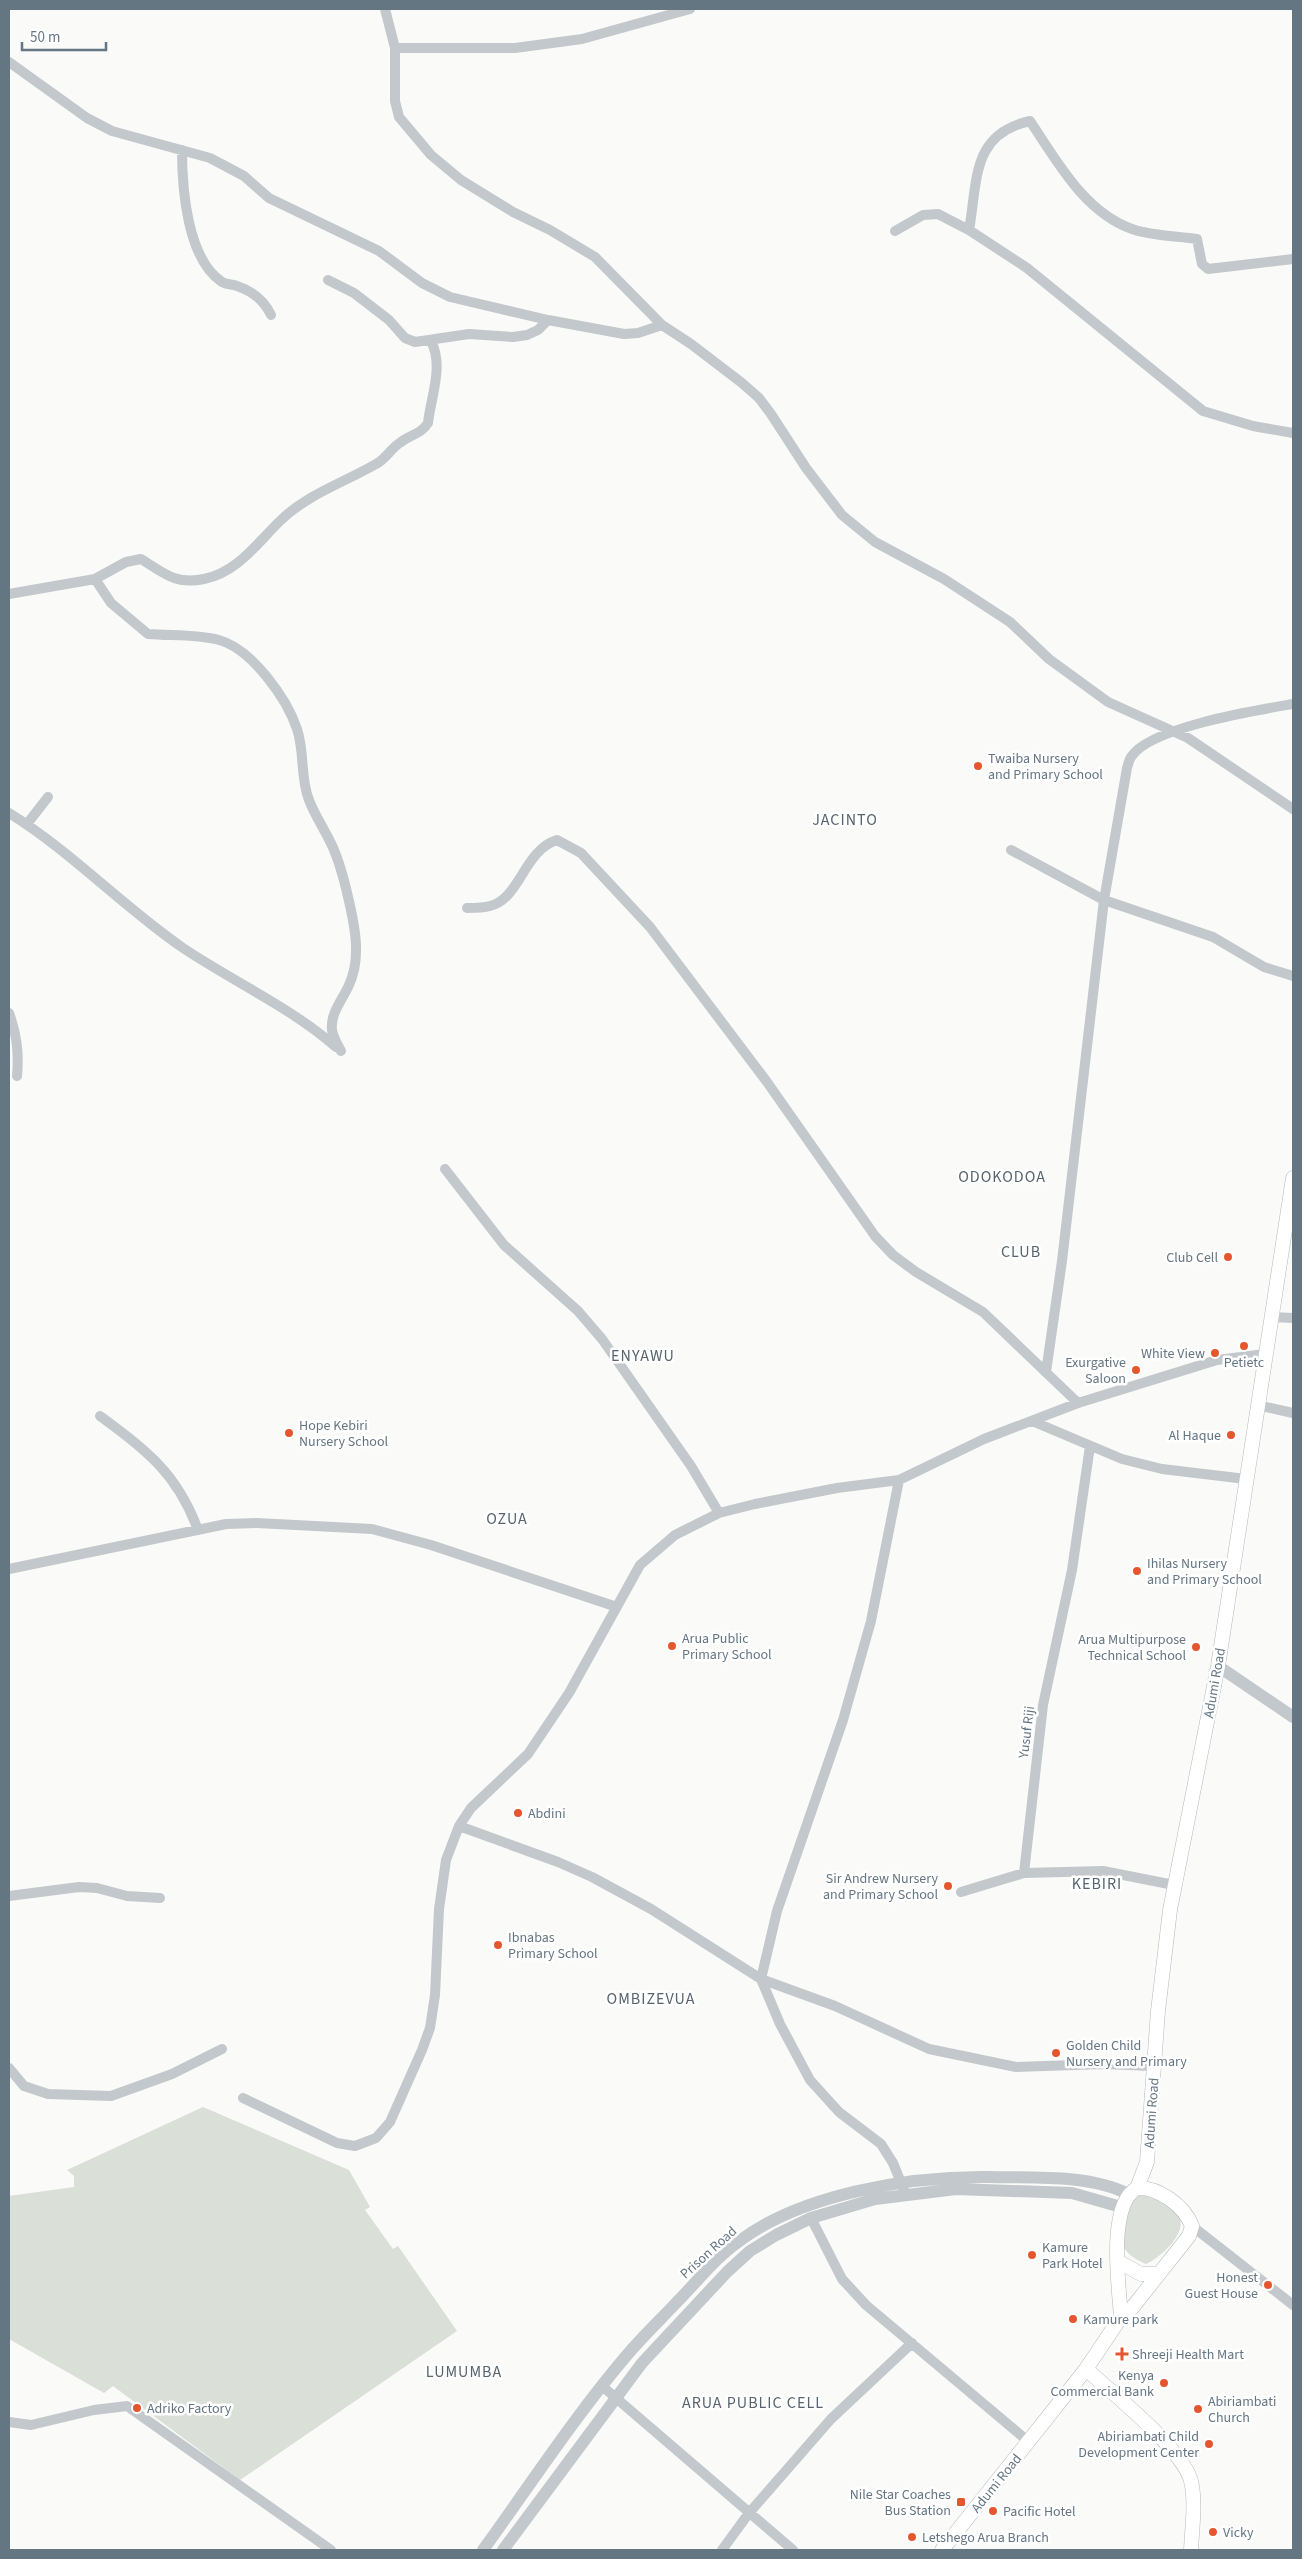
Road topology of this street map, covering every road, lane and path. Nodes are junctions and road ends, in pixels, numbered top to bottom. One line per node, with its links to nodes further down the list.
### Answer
1 (385, 9): 3 (street)
2 (690, 9): 3 (street)
3 (396, 48): 12 (street)
4 (9, 62): 5 (street)
5 (182, 150): 10 (street); 11 (street)
6 (969, 230): 7 (street); 8 (street); 14 (street)
7 (895, 231)
8 (1293, 259)
9 (328, 280): 13 (street)
10 (271, 315)
11 (548, 320): 12 (street); 13 (street)
12 (662, 326): 18 (street)
13 (431, 341): 15 (street)
14 (1293, 433)
15 (95, 579): 16 (street); 22 (street)
16 (9, 594)
17 (1293, 704): 18 (street)
18 (1172, 732): 20 (street); 24 (street)
19 (48, 796): 22 (street)
20 (1293, 808)
21 (9, 813): 22 (street)
22 (26, 824)
23 (1011, 850): 24 (street)
24 (1104, 900): 26 (street); 34 (street)
25 (466, 908): 34 (street)
26 (1293, 976)
27 (9, 1013): 28 (street)
28 (17, 1076)
29 (445, 1169): 43 (street)
30 (1293, 1178): 31 (main road, Adumi Road)
31 (1272, 1317): 32 (street); 33 (main road, Adumi Road)
32 (1293, 1318)
33 (1265, 1354): 35 (street); 36 (main road, Adumi Road)
34 (1046, 1372): 35 (street)
35 (1078, 1403): 39 (street)
36 (1258, 1405): 37 (street); 41 (main road, Adumi Road)
37 (1293, 1413)
38 (100, 1416): 44 (street)
39 (1032, 1422): 40 (street); 42 (street)
40 (1090, 1446): 41 (street); 50 (street, Yusuf Riji)
41 (1246, 1479): 47 (main road, Adumi Road)
42 (899, 1480): 43 (street); 55 (street)
43 (719, 1513): 46 (street)
44 (198, 1530): 45 (street); 46 (street)
45 (9, 1569)
46 (616, 1607): 49 (street)
47 (1218, 1666): 48 (street); 51 (main road, Adumi Road)
48 (1293, 1717)
49 (459, 1826): 55 (street); 59 (street)
50 (1024, 1874): 51 (street); 52 (street)
51 (1174, 1885): 57 (main road, Adumi Road)
52 (961, 1892)
53 (9, 1896): 54 (street)
54 (160, 1898)
55 (761, 1979): 57 (street); 61 (street)
56 (222, 2049): 58 (street)
57 (1154, 2066): 60 (main road, Adumi Road)
58 (9, 2068)
59 (243, 2098)
60 (1147, 2162): 62 (main road); 63 (main road, Adumi Road)
61 (903, 2190): 63 (street, Prison Road); 64 (street, Prison Road); 65 (street, Prison Road); 73 (street, Prison Road)
62 (1154, 2190): 63 (main road); 66 (main road)
63 (1132, 2191): 64 (main road, Adumi Road)
64 (1121, 2207): 67 (main road, Adumi Road)
65 (811, 2218): 71 (street); 74 (street, Prison Road)
66 (1192, 2226): 68 (main road, Adumi Road); 69 (street)
67 (1119, 2262): 68 (main road); 70 (main road, Adumi Road)
68 (1157, 2274): 70 (main road, Adumi Road)
69 (1293, 2305)
70 (1121, 2317): 72 (main road, Adumi Road)
71 (912, 2343): 76 (street); 77 (street)
72 (1086, 2369): 76 (main road, Adumi Road); 84 (main road)
73 (602, 2386): 74 (street); 79 (street, Prison Road)
74 (615, 2396): 77 (street); 80 (street, Prison Road)
75 (9, 2422): 78 (street)
76 (1028, 2442): 83 (main road, Adumi Road)
77 (749, 2513): 81 (street); 82 (street)
78 (331, 2550)
79 (483, 2550)
80 (503, 2550)
81 (722, 2550)
82 (793, 2550)
83 (942, 2550)
84 (1191, 2550)

